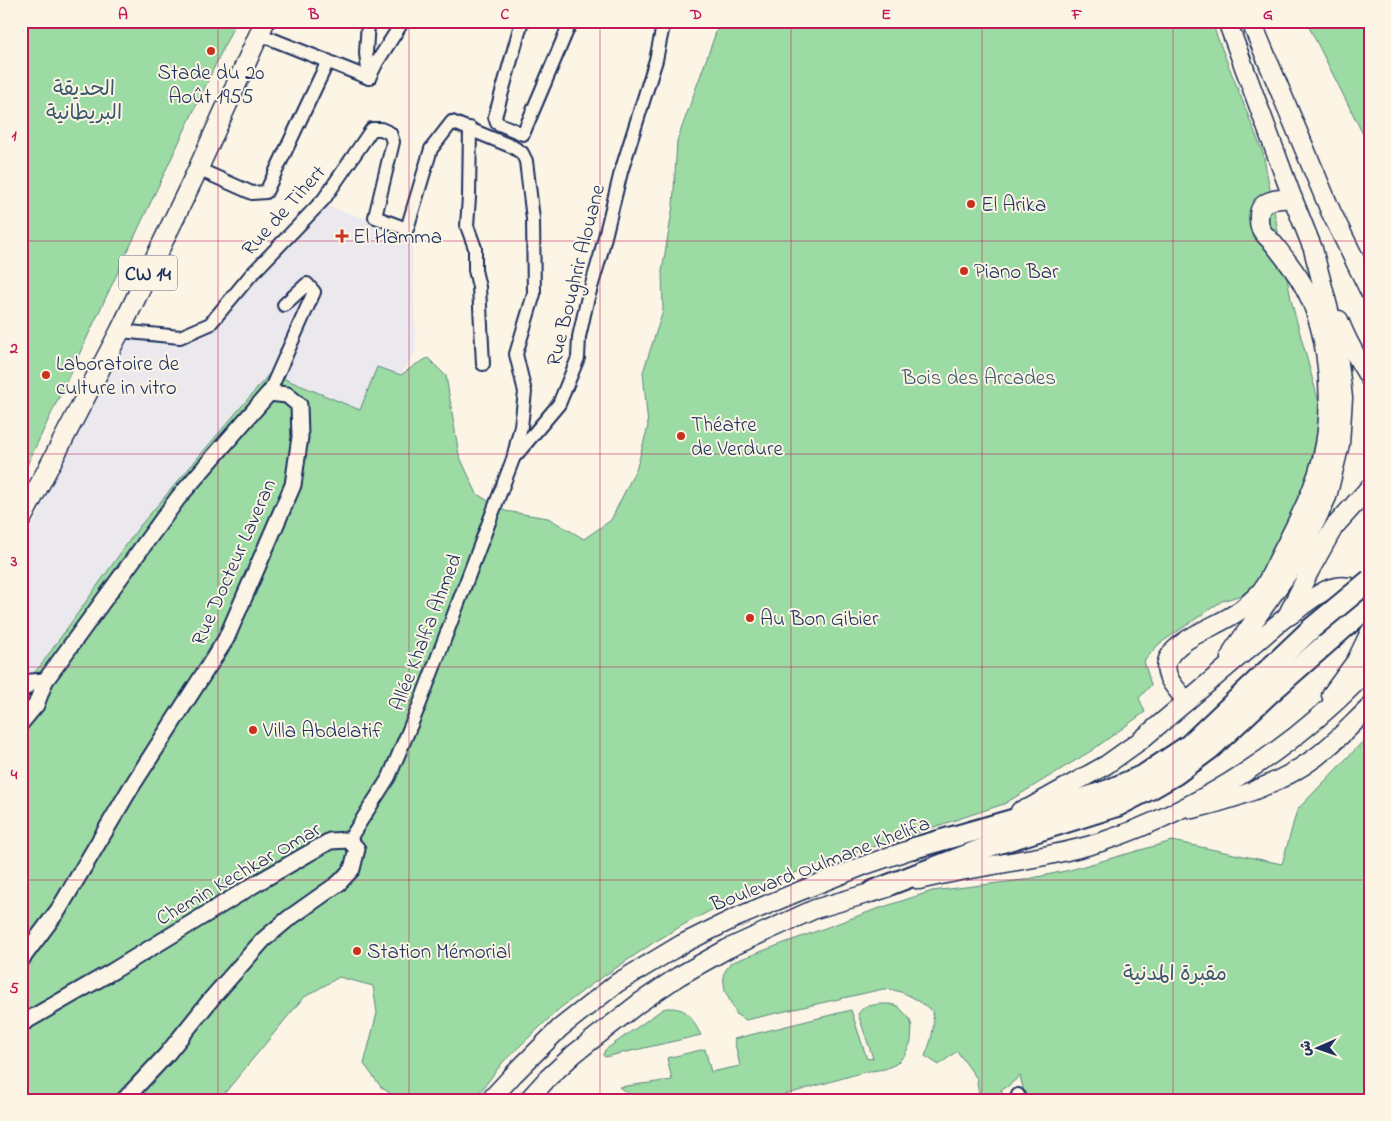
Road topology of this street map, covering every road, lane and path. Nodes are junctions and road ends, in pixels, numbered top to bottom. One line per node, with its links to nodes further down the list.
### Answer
1 (368, 21): 10 (street)
2 (403, 21): 10 (street)
3 (522, 21): 4 (street)
4 (571, 21)
5 (664, 21): 21 (street, Rue Boughrir Alouane)
6 (1227, 21): 13 (main road)
7 (1251, 21): 15 (main road)
8 (262, 27): 9 (street); 12 (main road, CW 14)
9 (328, 61): 10 (street); 12 (street)
10 (369, 78)
11 (470, 128): 17 (street, Rue de Tihert); 18 (street); 21 (street, Rue de Tihert)
12 (198, 169): 17 (main road, CW 14)
13 (1293, 200): 14 (main road); 33 (main road)
14 (1313, 249): 19 (main road); 30 (main road)
15 (1370, 290)
16 (284, 305): 20 (street)
17 (120, 331): 23 (main road, CW 14)
18 (483, 364)
19 (1370, 379)
20 (269, 393): 31 (street); 41 (street, Rue Docteur Laveran)
21 (513, 458): 38 (street, Allée Khalfa Ahmed)
22 (1370, 487): 27 (main road)
23 (21, 520)
24 (1370, 580): 39 (highway, bridge)
25 (1370, 599): 27 (main road, Boulevard Oulmane Khelifa)
26 (1370, 605): 40 (highway)
27 (1287, 616): 30 (main road, Boulevard Oulmane Khelifa)
28 (1370, 632): 36 (main road)
29 (1370, 668): 36 (main road)
30 (1225, 669): 33 (main road, Boulevard Oulmane Khelifa)
31 (45, 681): 32 (street); 35 (street)
32 (21, 691)
33 (1187, 701): 39 (main road, Boulevard Oulmane Khelifa)
34 (1370, 707): 37 (main road)
35 (21, 723)
36 (1297, 735): 37 (main road)
37 (1173, 814): 40 (main road, Boulevard Oulmane Khelifa)
38 (349, 840): 42 (street, Chemin Kechkar Omar); 43 (street, Chemin Kechkar Omar)
39 (914, 848): 44 (main road, Boulevard Oulmane Khelifa)
40 (873, 891): 45 (main road, Boulevard Oulmane Khelifa)
41 (21, 960)
42 (21, 1024)
43 (124, 1100)
44 (490, 1100)
45 (528, 1100)

